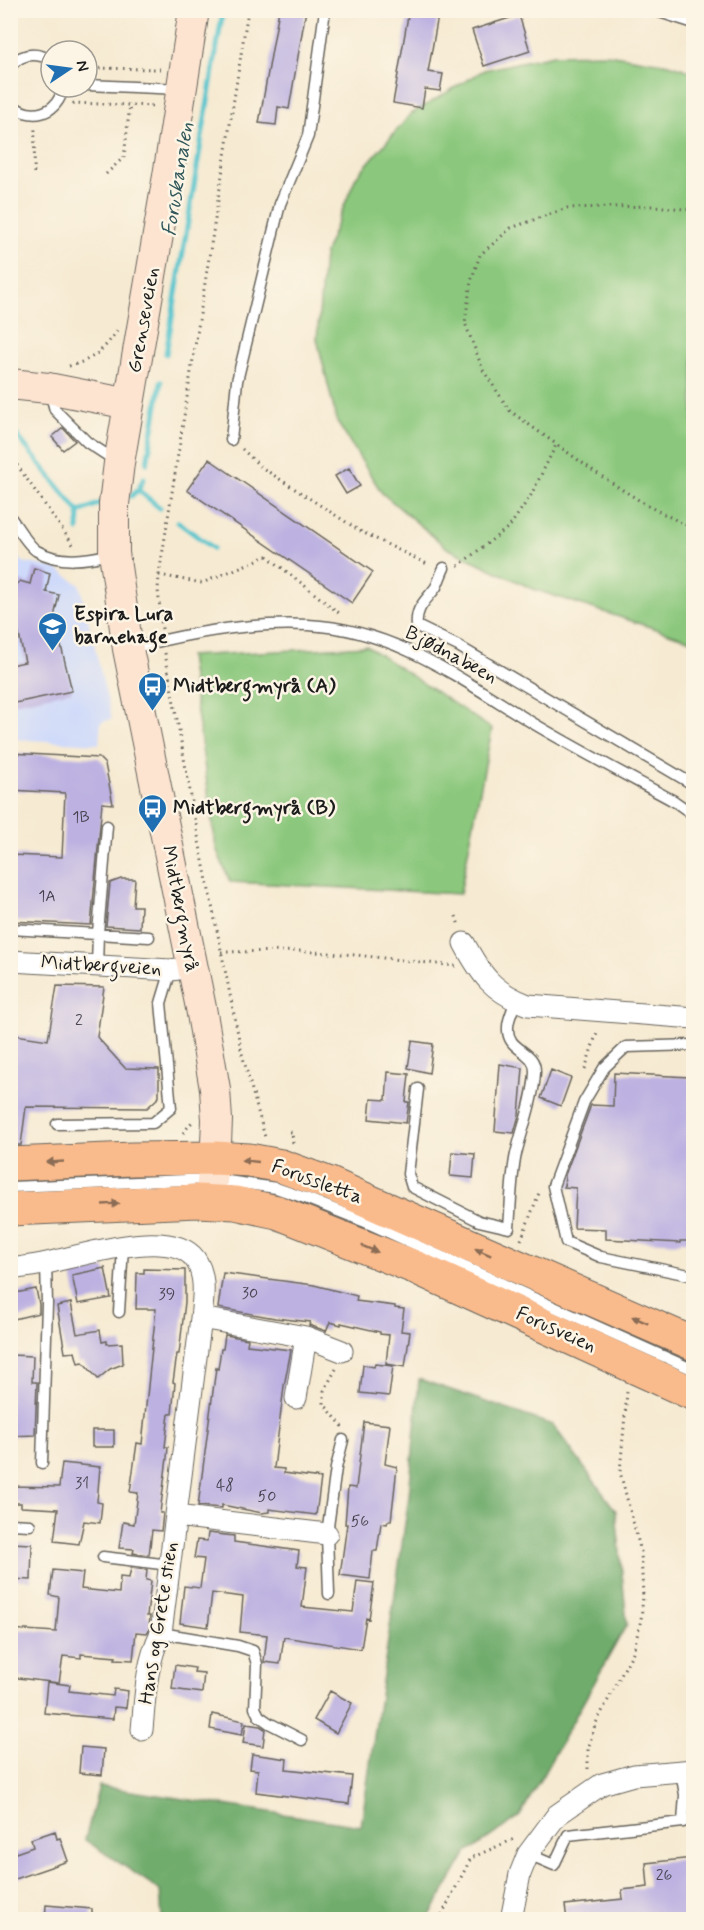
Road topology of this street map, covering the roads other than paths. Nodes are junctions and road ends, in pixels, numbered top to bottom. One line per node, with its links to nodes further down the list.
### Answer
1 (194, 10): 8 (street, Grenseveien)
2 (325, 10): 14 (lane)
3 (653, 10): 4 (lane)
4 (693, 23)
5 (39, 55): 6 (lane)
6 (10, 66)
7 (99, 85): 8 (lane)
8 (165, 88): 13 (street, Grenseveien)
9 (59, 99): 10 (lane)
10 (10, 103)
11 (55, 378): 12 (street); 13 (street); 15 (lane)
12 (10, 384)
13 (129, 404): 15 (street, Midtbergmyrå)
14 (231, 440)
15 (118, 463): 17 (street, Midtbergmyrå)
16 (10, 517): 17 (lane)
17 (114, 553): 19 (street, Midtbergmyrå)
18 (444, 568): 20 (lane)
19 (128, 649): 21 (lane, Bjødnabeen); 29 (street, Midtbergmyrå)
20 (693, 785)
21 (693, 815)
22 (107, 826): 24 (lane)
23 (10, 929): 24 (lane)
24 (98, 933): 25 (lane); 28 (lane)
25 (149, 937)
26 (464, 943): 30 (street)
27 (10, 961): 28 (street, Midtbergveien)
28 (98, 967): 29 (street, Midtbergveien)
29 (181, 969): 34 (lane); 36 (street, Midtbergmyrå)
30 (516, 1001): 31 (street); 33 (lane)
31 (693, 1018)
32 (693, 1045): 43 (lane)
33 (418, 1089)
34 (57, 1124)
35 (10, 1164): 36 (main road, Forussletta, one-way to 35)
36 (213, 1179): 37 (lane); 38 (main road, Forussletta, one-way to 36); 41 (main road, Forussletta, one-way to 41); 47 (main road, Forussletta, one-way to 36); 49 (lane)
37 (10, 1187)
38 (10, 1209)
39 (123, 1247): 40 (street, Hans og Grete stien); 44 (lane); 45 (street, Hans og Grete stien)
40 (46, 1263): 42 (street, Hans og Grete stien); 53 (lane)
41 (417, 1268): 50 (main road, Forusveien)
42 (10, 1269)
43 (693, 1276)
44 (119, 1312)
45 (201, 1318): 46 (street); 54 (street, Hans og Grete stien)
46 (306, 1337): 48 (street); 51 (street)
47 (693, 1344)
48 (342, 1351)
49 (693, 1370)
50 (693, 1394)
51 (296, 1398)
52 (343, 1440): 57 (lane)
53 (42, 1462)
54 (176, 1516): 57 (street, Hans og Grete stien); 59 (street, Hans og Grete stien)
55 (10, 1524): 56 (lane)
56 (30, 1525)
57 (327, 1534): 60 (lane)
58 (103, 1557): 59 (lane)
59 (170, 1565): 61 (street, Hans og Grete stien)
60 (328, 1594)
61 (161, 1633): 62 (street, Hans og Grete stien); 63 (lane)
62 (142, 1731)
63 (302, 1740)
64 (687, 1771): 65 (street); 65 (lane)
65 (523, 1846): 66 (street)
66 (511, 1920)

